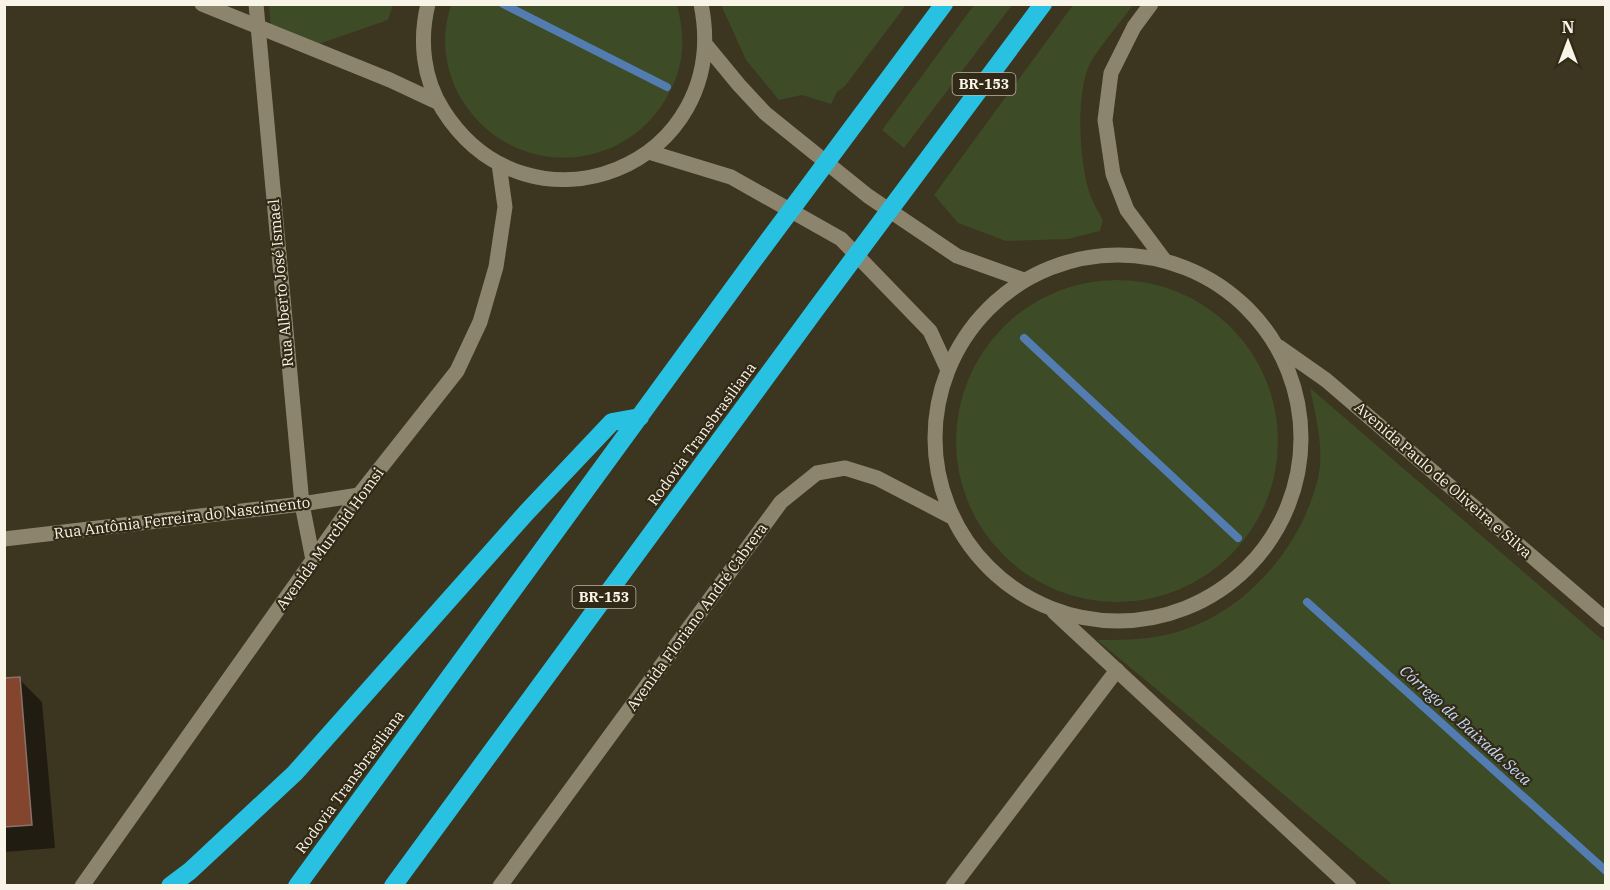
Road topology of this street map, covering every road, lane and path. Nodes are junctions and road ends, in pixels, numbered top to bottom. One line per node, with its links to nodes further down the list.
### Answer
1 (202, 4): 8 (main road)
2 (256, 4): 8 (main road, Rua Alberto José Ismael)
3 (428, 4): 10 (main road)
4 (701, 4): 9 (main road)
5 (944, 4): 17 (highway, Rodovia Transbrasiliana)
6 (1043, 4): 30 (highway, Rodovia Transbrasiliana / BR-153)
7 (1151, 4): 13 (main road)
8 (258, 27): 10 (main road); 19 (main road, Rua Alberto José Ismael)
9 (706, 45): 11 (main road); 14 (main road)
10 (438, 102): 12 (main road)
11 (649, 152): 12 (main road); 16 (main road)
12 (499, 164): 18 (main road, Avenida Murchid Homsi)
13 (1165, 261): 14 (main road); 15 (main road)
14 (1024, 280): 16 (main road)
15 (1276, 345): 23 (main road); 24 (main road, Avenida Paulo de Oliveira e Silva)
16 (947, 368): 20 (main road)
17 (640, 417): 28 (highway); 29 (highway, Rodovia Transbrasiliana)
18 (359, 495): 19 (main road, Rua Antônia Ferreira do Nascimento); 22 (main road, Avenida Murchid Homsi)
19 (302, 504): 21 (main road, Rua Antônia Ferreira do Nascimento); 22 (main road, Rua Alberto José Ismael)
20 (950, 516): 23 (main road); 31 (main road, Avenida Floriano André Cabrera)
21 (4, 539)
22 (313, 560): 27 (main road, Avenida Murchid Homsi)
23 (1052, 610): 25 (main road)
24 (1605, 620)
25 (1117, 670): 26 (main road); 32 (main road)
26 (1346, 884)
27 (82, 885)
28 (170, 885)
29 (297, 885)
30 (393, 885)
31 (500, 885)
32 (953, 885)

